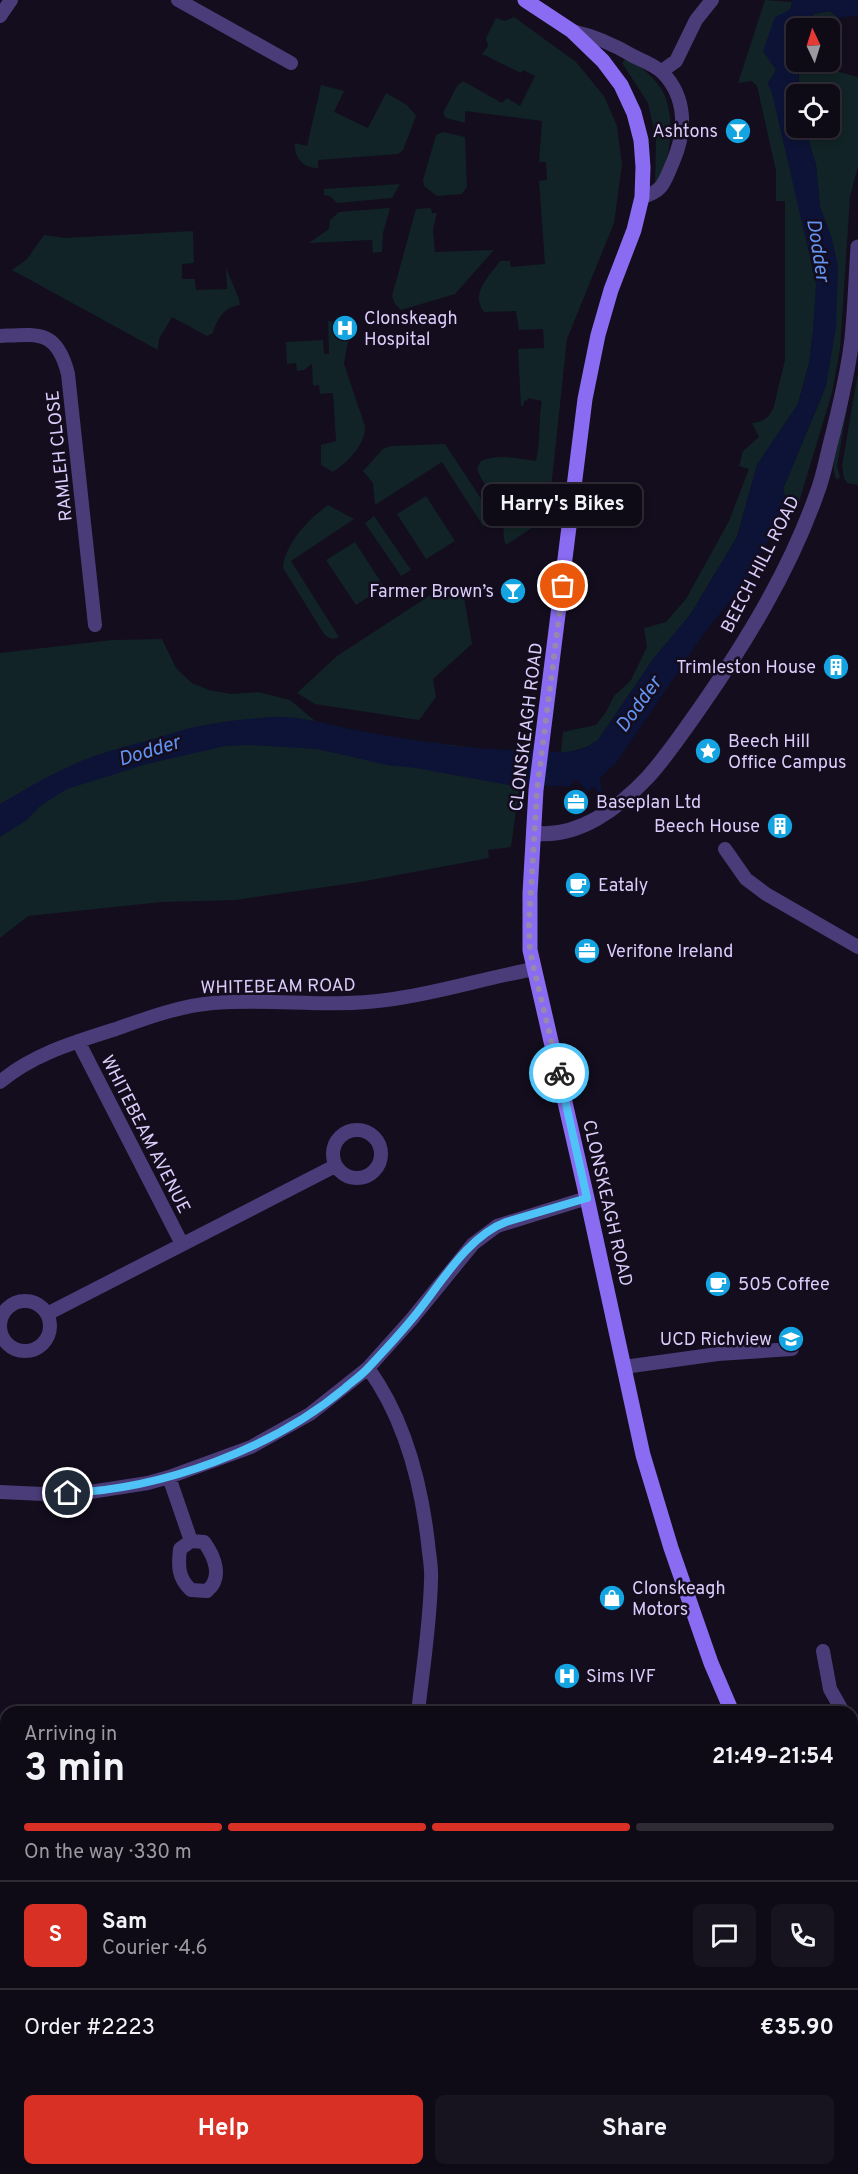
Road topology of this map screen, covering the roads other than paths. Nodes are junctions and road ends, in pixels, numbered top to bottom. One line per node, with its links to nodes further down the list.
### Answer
1 (11, 0): 5 (street)
2 (178, 0): 7 (street)
3 (525, 0): 6 (main road, CLONSKEAGH ROAD)
4 (712, 0): 8 (street)
5 (0, 16)
6 (572, 31): 8 (street, CLONSKEAGH ROAD); 9 (main road, CLONSKEAGH ROAD)
7 (291, 63)
8 (662, 71): 9 (street, CLONSKEAGH ROAD)
9 (642, 197): 13 (main road, CLONSKEAGH ROAD)
10 (858, 247): 13 (street, BEECH HILL ROAD)
11 (0, 336): 12 (street, RAMLEH CLOSE)
12 (95, 625)
13 (534, 833): 16 (main road, CLONSKEAGH ROAD)
14 (725, 849): 15 (street)
15 (858, 947)
16 (534, 969): 17 (street, WHITEBEAM ROAD); 20 (main road, CLONSKEAGH ROAD)
17 (78, 1041): 18 (street, WHITEBEAM ROAD); 21 (street, WHITEBEAM AVENUE)
18 (0, 1082)
19 (335, 1166): 21 (street, WHITEBEAM AVENUE)
20 (587, 1198): 24 (main road, CLONSKEAGH ROAD); 25 (street)
21 (182, 1244): 22 (street, WHITEBEAM AVENUE)
22 (47, 1314)
23 (792, 1349): 24 (street)
24 (624, 1367): 31 (main road, CLONSKEAGH ROAD)
25 (369, 1368): 26 (street); 30 (street)
26 (169, 1477): 27 (street); 28 (street)
27 (0, 1492)
28 (191, 1541)
29 (823, 1651): 32 (street)
30 (419, 1706)
31 (729, 1706)
32 (840, 1706)

